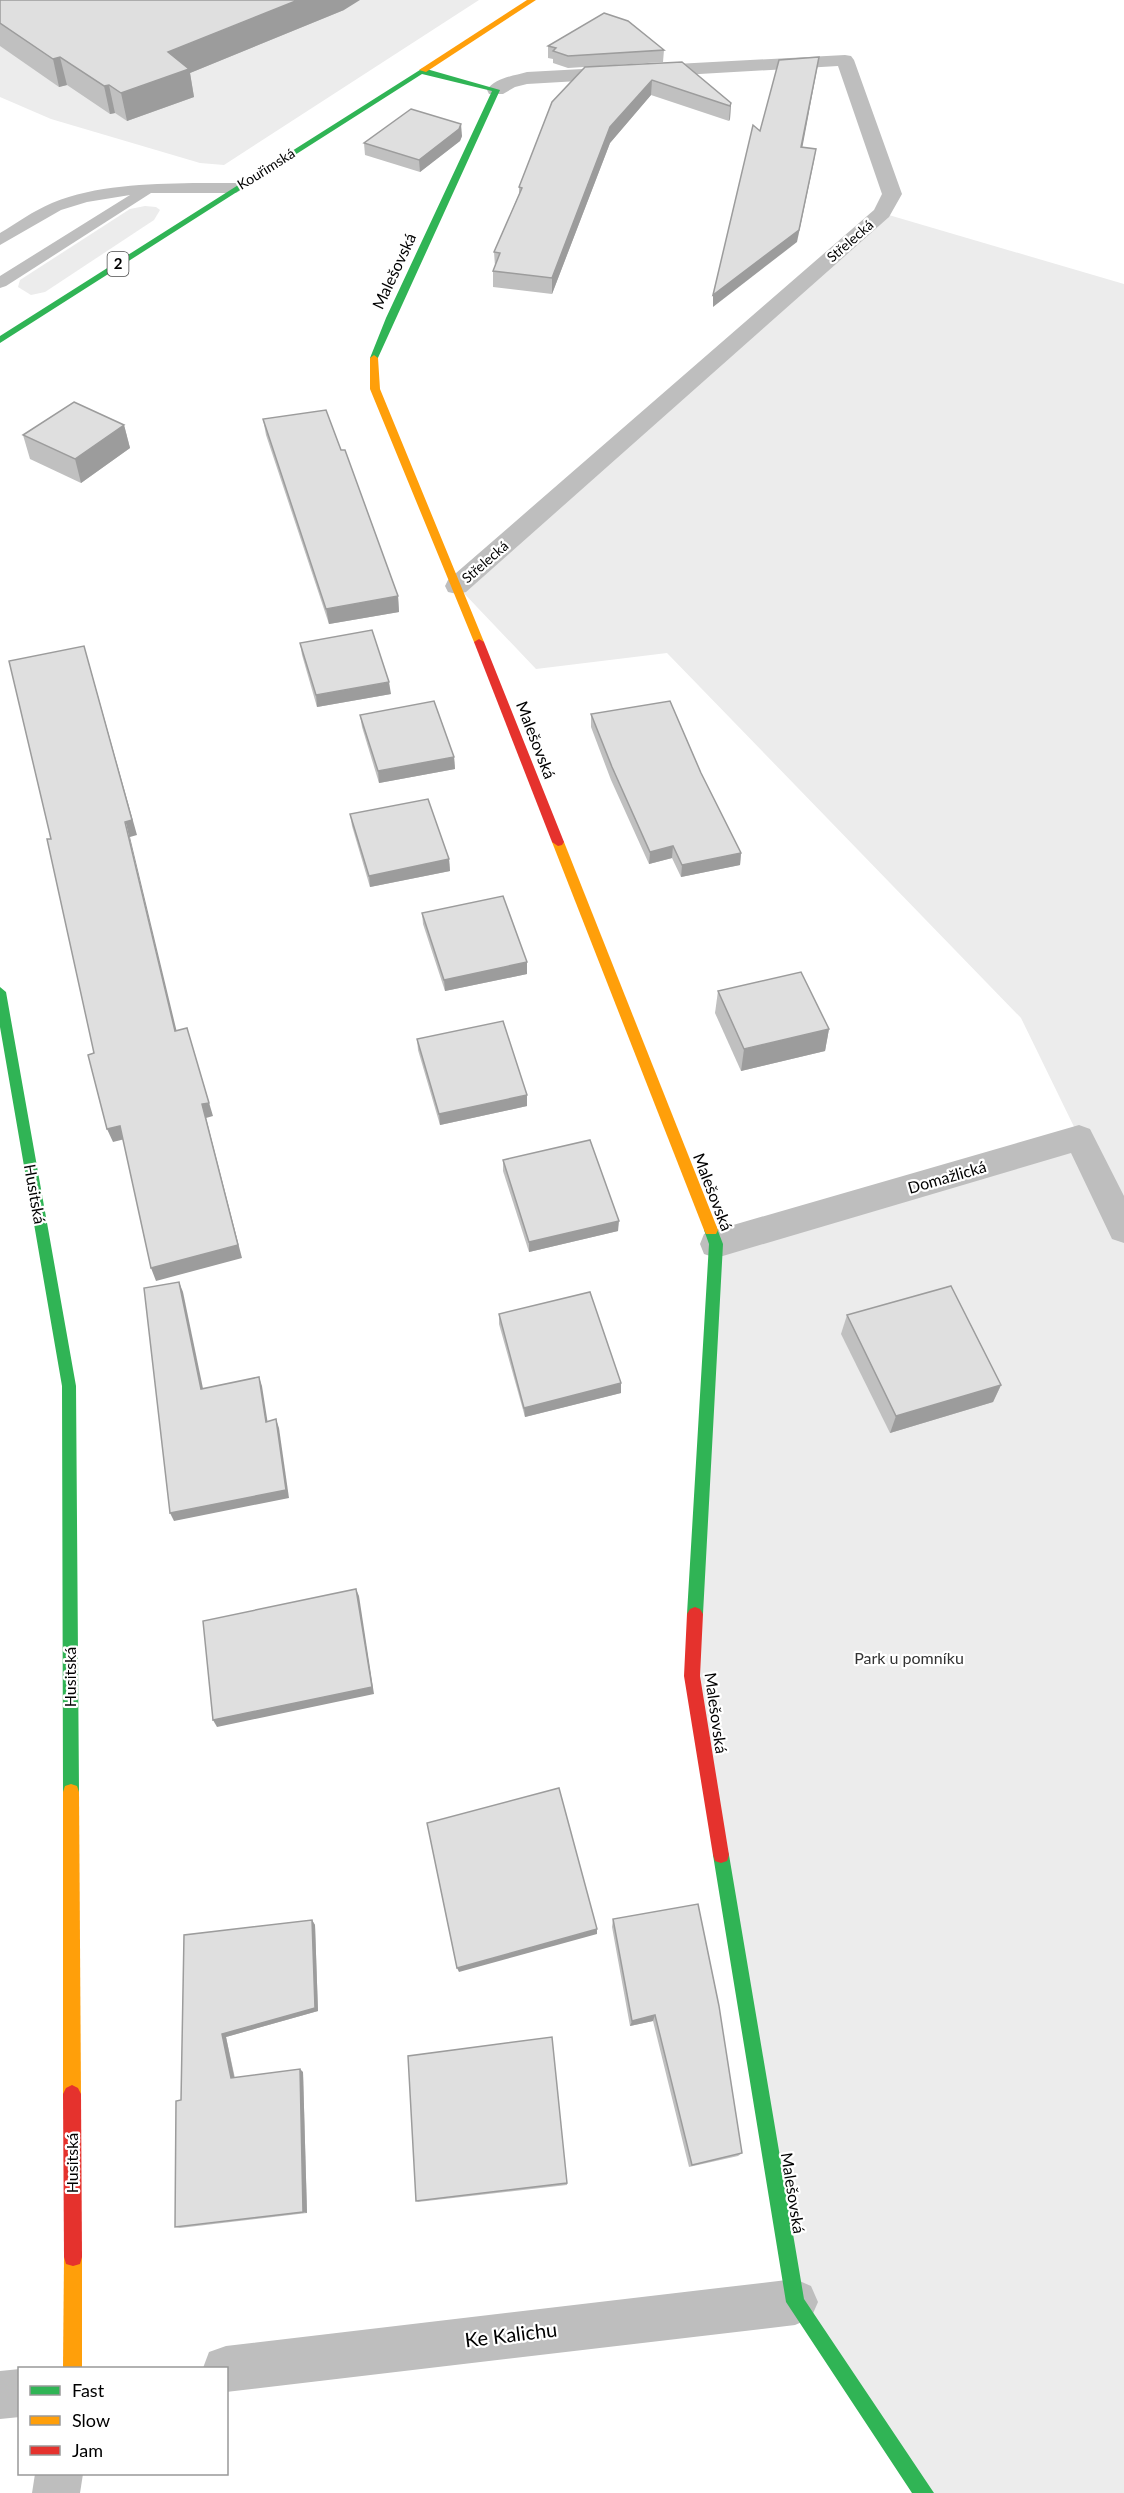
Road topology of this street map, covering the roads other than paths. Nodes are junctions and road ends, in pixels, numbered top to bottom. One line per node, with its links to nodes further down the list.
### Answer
1 (532, 0): 2 (street, Kouřimská / 2)
2 (420, 71): 3 (street); 4 (street, Kouřimská / 2)
3 (496, 90): 9 (street, Malešovská); 9 (street, Střelecká)
4 (236, 188): 5 (lane); 8 (street, Kouřimská / 2)
5 (149, 190): 6 (lane); 7 (lane)
6 (0, 240)
7 (0, 283)
8 (0, 340)
9 (457, 586): 12 (street, Malešovská)
10 (0, 992): 14 (street, Husitská)
11 (1124, 1229): 12 (street, Domažlická)
12 (716, 1244): 13 (street, Malešovská)
13 (795, 2302): 15 (street, Ke Kalichu); 20 (street, Malešovská)
14 (73, 2367)
15 (228, 2369)
16 (18, 2393): 17 (street)
17 (0, 2395)
18 (59, 2475): 19 (street)
19 (56, 2493)
20 (924, 2493)

